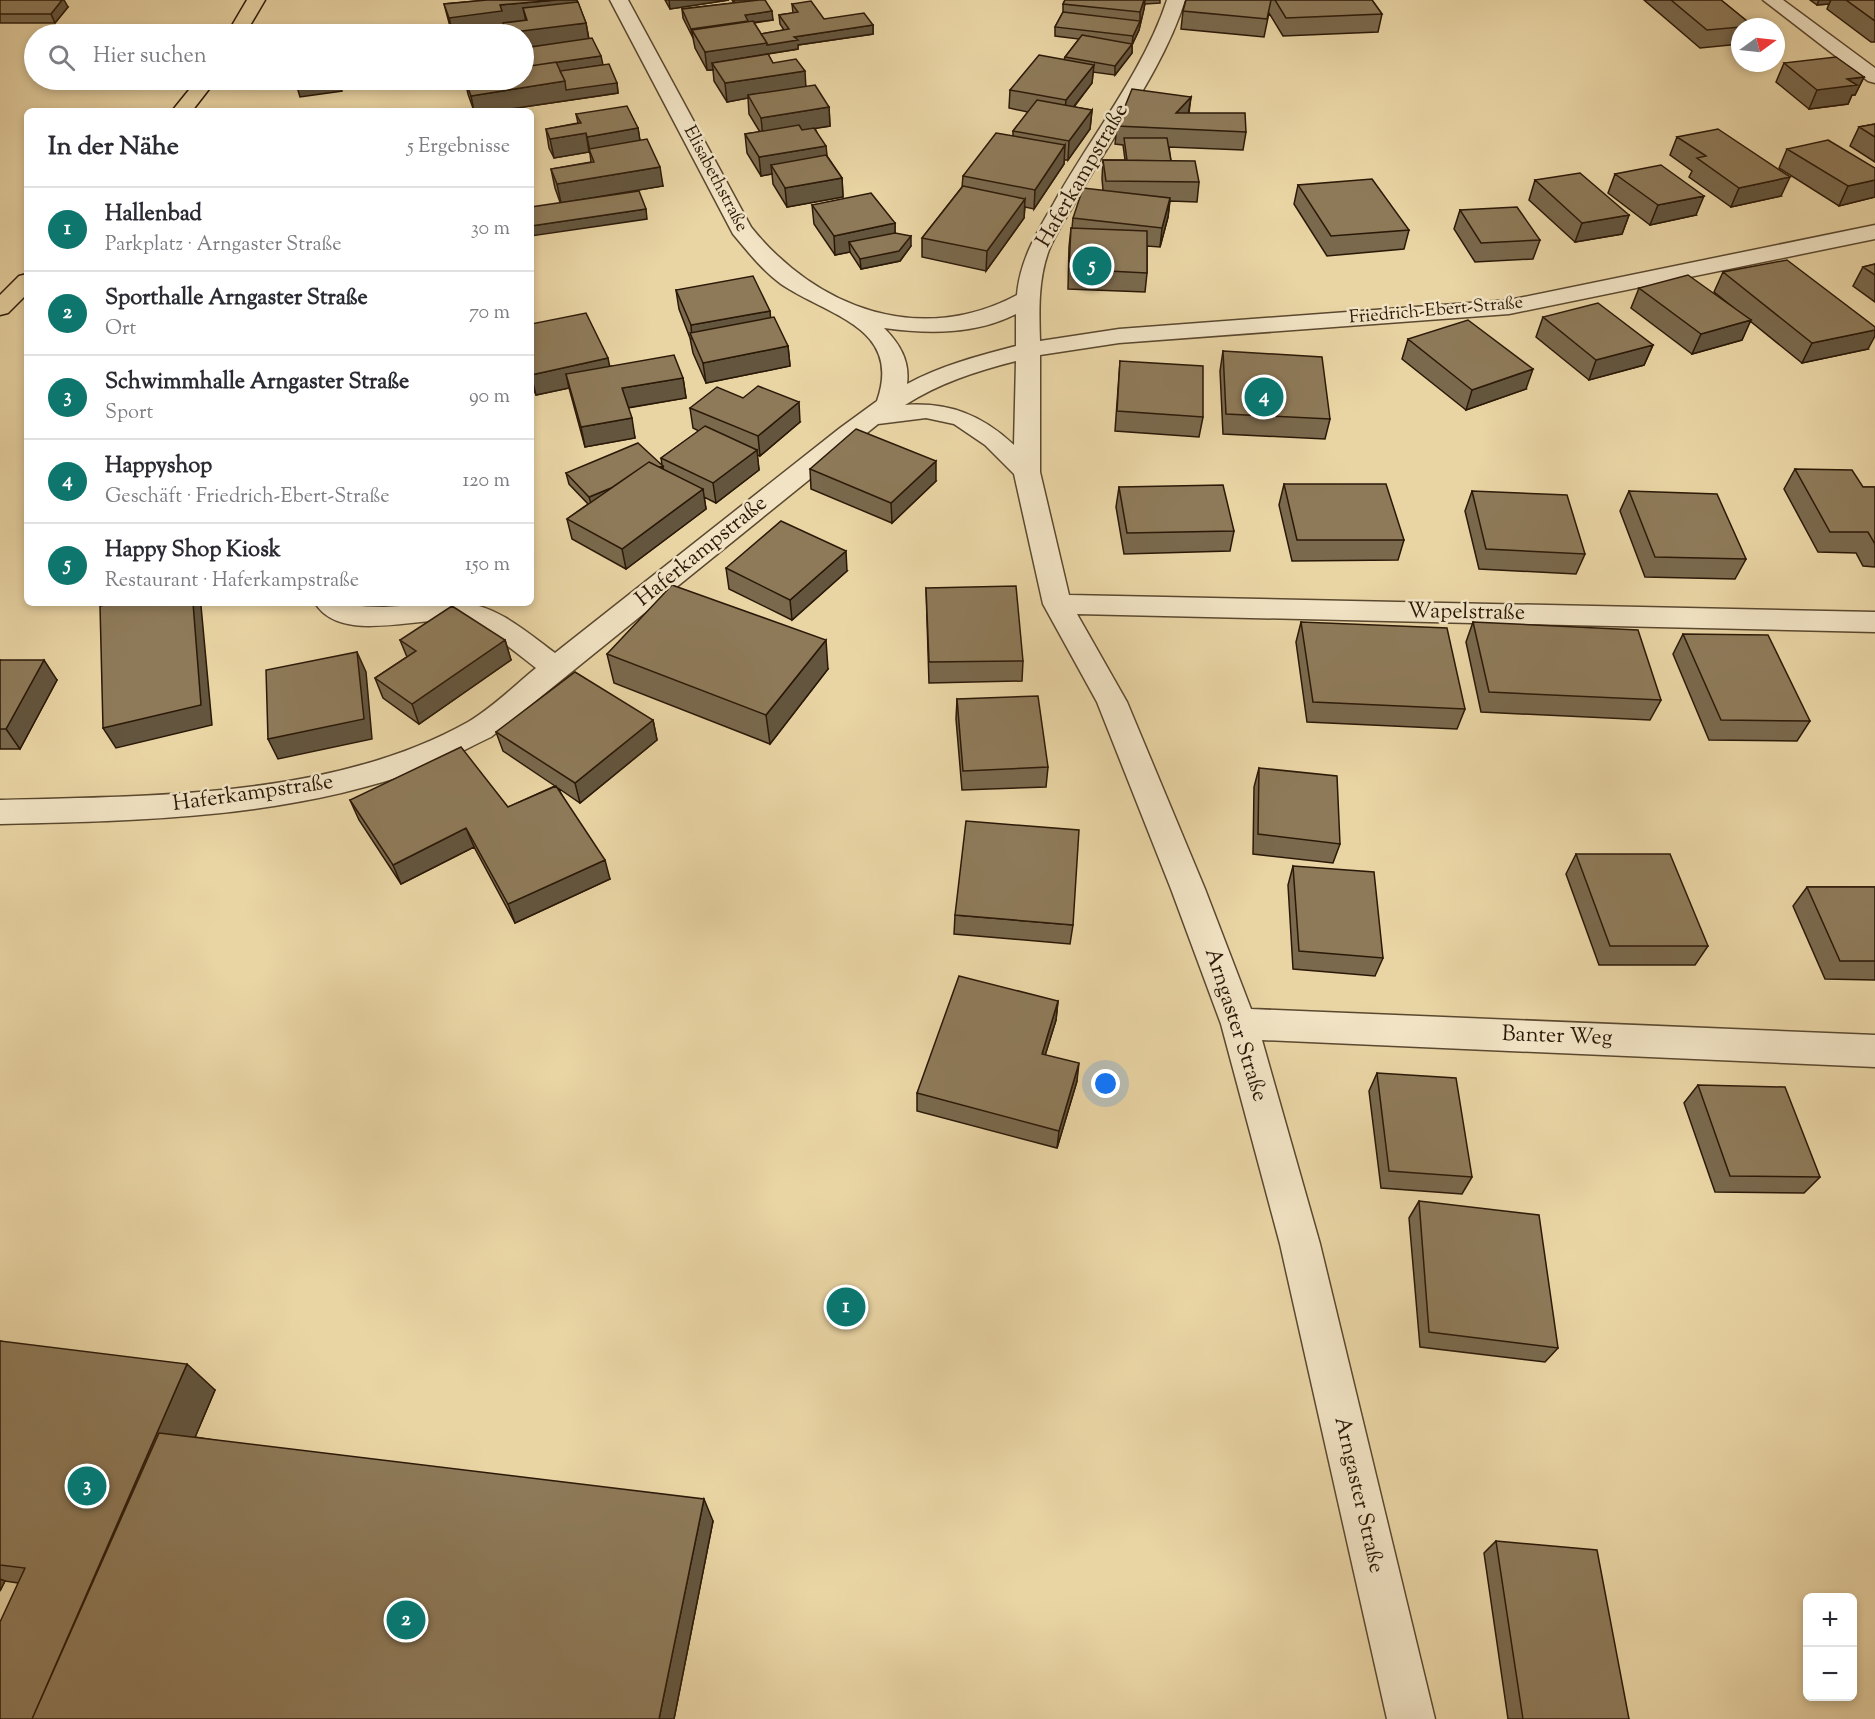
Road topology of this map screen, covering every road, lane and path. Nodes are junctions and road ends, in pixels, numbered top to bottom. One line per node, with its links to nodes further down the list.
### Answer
1 (256, 0): 5 (main road)
2 (620, 0): 13 (street, Elisabethstraße)
3 (1176, 0): 11 (street, Haferkampstraße)
4 (1772, 0): 6 (street)
5 (242, 24)
6 (1875, 77)
7 (199, 90): 8 (main road)
8 (184, 108)
9 (1875, 232): 15 (street, Friedrich-Ebert-Straße)
10 (24, 284): 12 (main road)
11 (1028, 298): 14 (street); 15 (street, Haferkampstraße)
12 (0, 308)
13 (856, 315): 14 (street); 16 (street)
14 (909, 323): 15 (street)
15 (1028, 350): 16 (street, Haferkampstraße); 17 (street, Arngaster Straße)
16 (877, 413): 17 (street); 21 (street, Haferkampstraße)
17 (1027, 472): 18 (street, Arngaster Straße)
18 (1057, 604): 20 (street, Wapelstraße); 23 (street, Arngaster Straße)
19 (332, 606): 21 (street)
20 (1875, 622)
21 (557, 669): 22 (street, Haferkampstraße)
22 (0, 812)
23 (1239, 1024): 24 (street, Banter Weg); 25 (street, Arngaster Straße)
24 (1875, 1051)
25 (1410, 1719)

